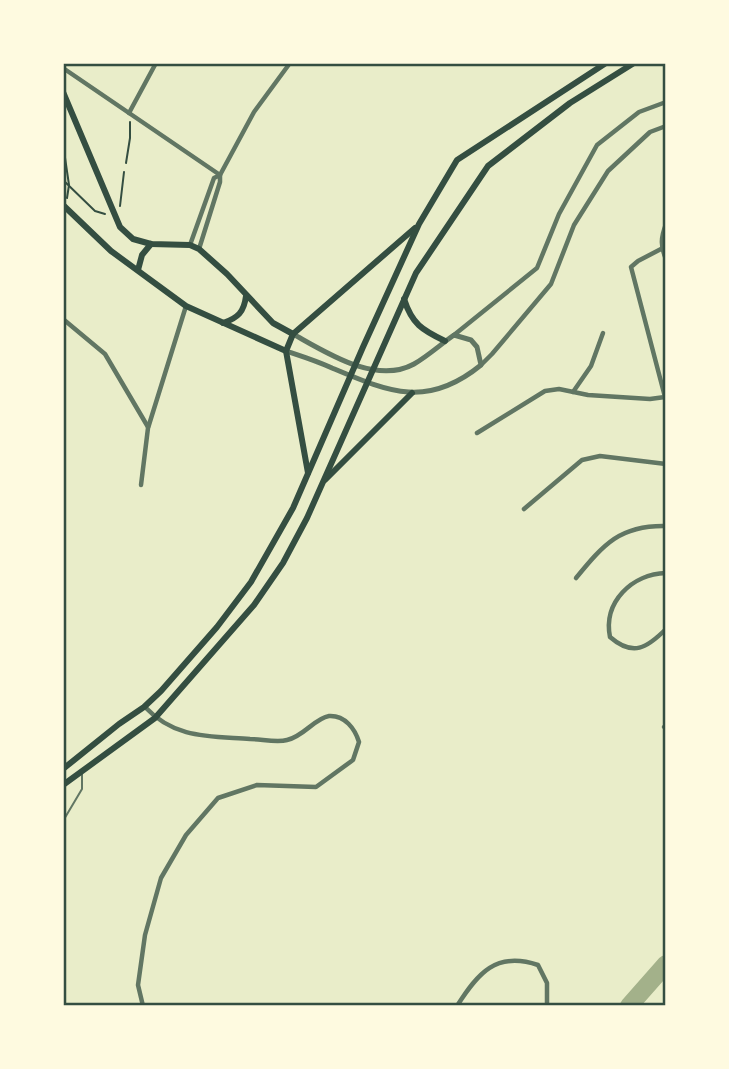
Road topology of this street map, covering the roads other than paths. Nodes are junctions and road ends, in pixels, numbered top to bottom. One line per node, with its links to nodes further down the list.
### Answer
1 (156, 63): 8 (street)
2 (290, 63): 10 (street)
3 (606, 63): 12 (main road)
4 (634, 63): 21 (main road)
5 (63, 68): 8 (street)
6 (63, 92): 14 (main road)
7 (666, 102): 27 (street)
8 (130, 113): 10 (street)
9 (666, 126): 30 (street)
10 (220, 175): 15 (street); 16 (street)
11 (64, 206): 19 (main road)
12 (419, 224): 26 (main road); 37 (main road)
13 (666, 224): 17 (street)
14 (151, 244): 15 (main road); 19 (main road)
15 (190, 245): 16 (main road)
16 (199, 249): 20 (main road)
17 (661, 249): 18 (street); 33 (street)
18 (666, 259)
19 (138, 270): 22 (main road)
20 (246, 296): 24 (main road); 26 (main road)
21 (404, 299): 28 (main road); 38 (main road)
22 (186, 306): 24 (main road); 34 (street)
23 (63, 319): 34 (street)
24 (223, 323): 29 (main road)
25 (603, 333): 31 (street)
26 (293, 334): 28 (street); 29 (main road)
27 (453, 335): 28 (street); 30 (street)
28 (444, 341)
29 (286, 351): 32 (street); 37 (main road)
30 (481, 365): 32 (street)
31 (573, 392): 33 (street); 35 (street)
32 (412, 393): 38 (main road)
33 (666, 398)
34 (148, 428): 39 (street)
35 (477, 433)
36 (666, 464): 40 (street)
37 (308, 475): 45 (main road)
38 (322, 484): 46 (main road)
39 (141, 485)
40 (524, 509)
41 (666, 526): 43 (street)
42 (666, 573): 44 (street)
43 (576, 578)
44 (666, 629)
45 (145, 707): 46 (street); 47 (main road)
46 (155, 718): 48 (main road); 51 (street)
47 (63, 769)
48 (82, 772): 49 (main road); 50 (lane)
49 (63, 785)
50 (63, 821)
51 (143, 1006)
52 (457, 1006): 53 (street)
53 (547, 1006)

